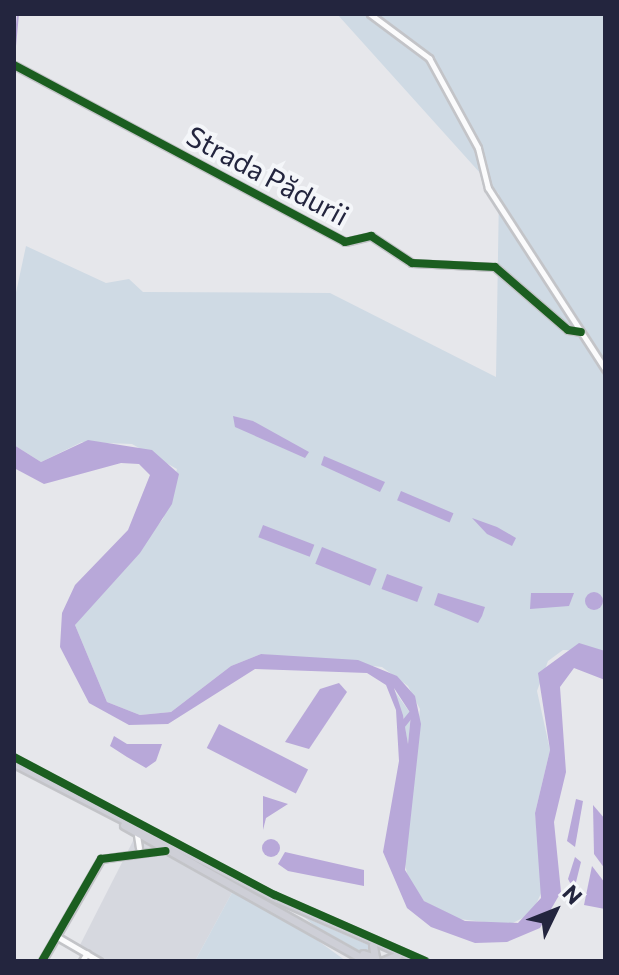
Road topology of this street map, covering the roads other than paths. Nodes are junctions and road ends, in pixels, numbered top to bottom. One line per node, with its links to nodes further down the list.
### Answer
1 (370, 14): 3 (street, Strada Pădurii)
2 (17, 67): 3 (street, Strada Pădurii)
3 (581, 332): 4 (street, Strada Pădurii)
4 (605, 369)
5 (14, 763): 6 (main road)
6 (82, 799): 7 (main road); 10 (main road)
7 (132, 830): 8 (main road); 9 (street)
8 (149, 844): 9 (street); 11 (main road)
9 (138, 851): 12 (street)
10 (305, 911): 11 (main road); 19 (main road)
11 (311, 928): 17 (main road)
12 (56, 936): 13 (street); 14 (street)
13 (87, 953): 15 (street); 16 (street)
14 (42, 961)
15 (82, 961)
16 (99, 961)
17 (366, 961)
18 (384, 961): 19 (main road)
19 (420, 961)

